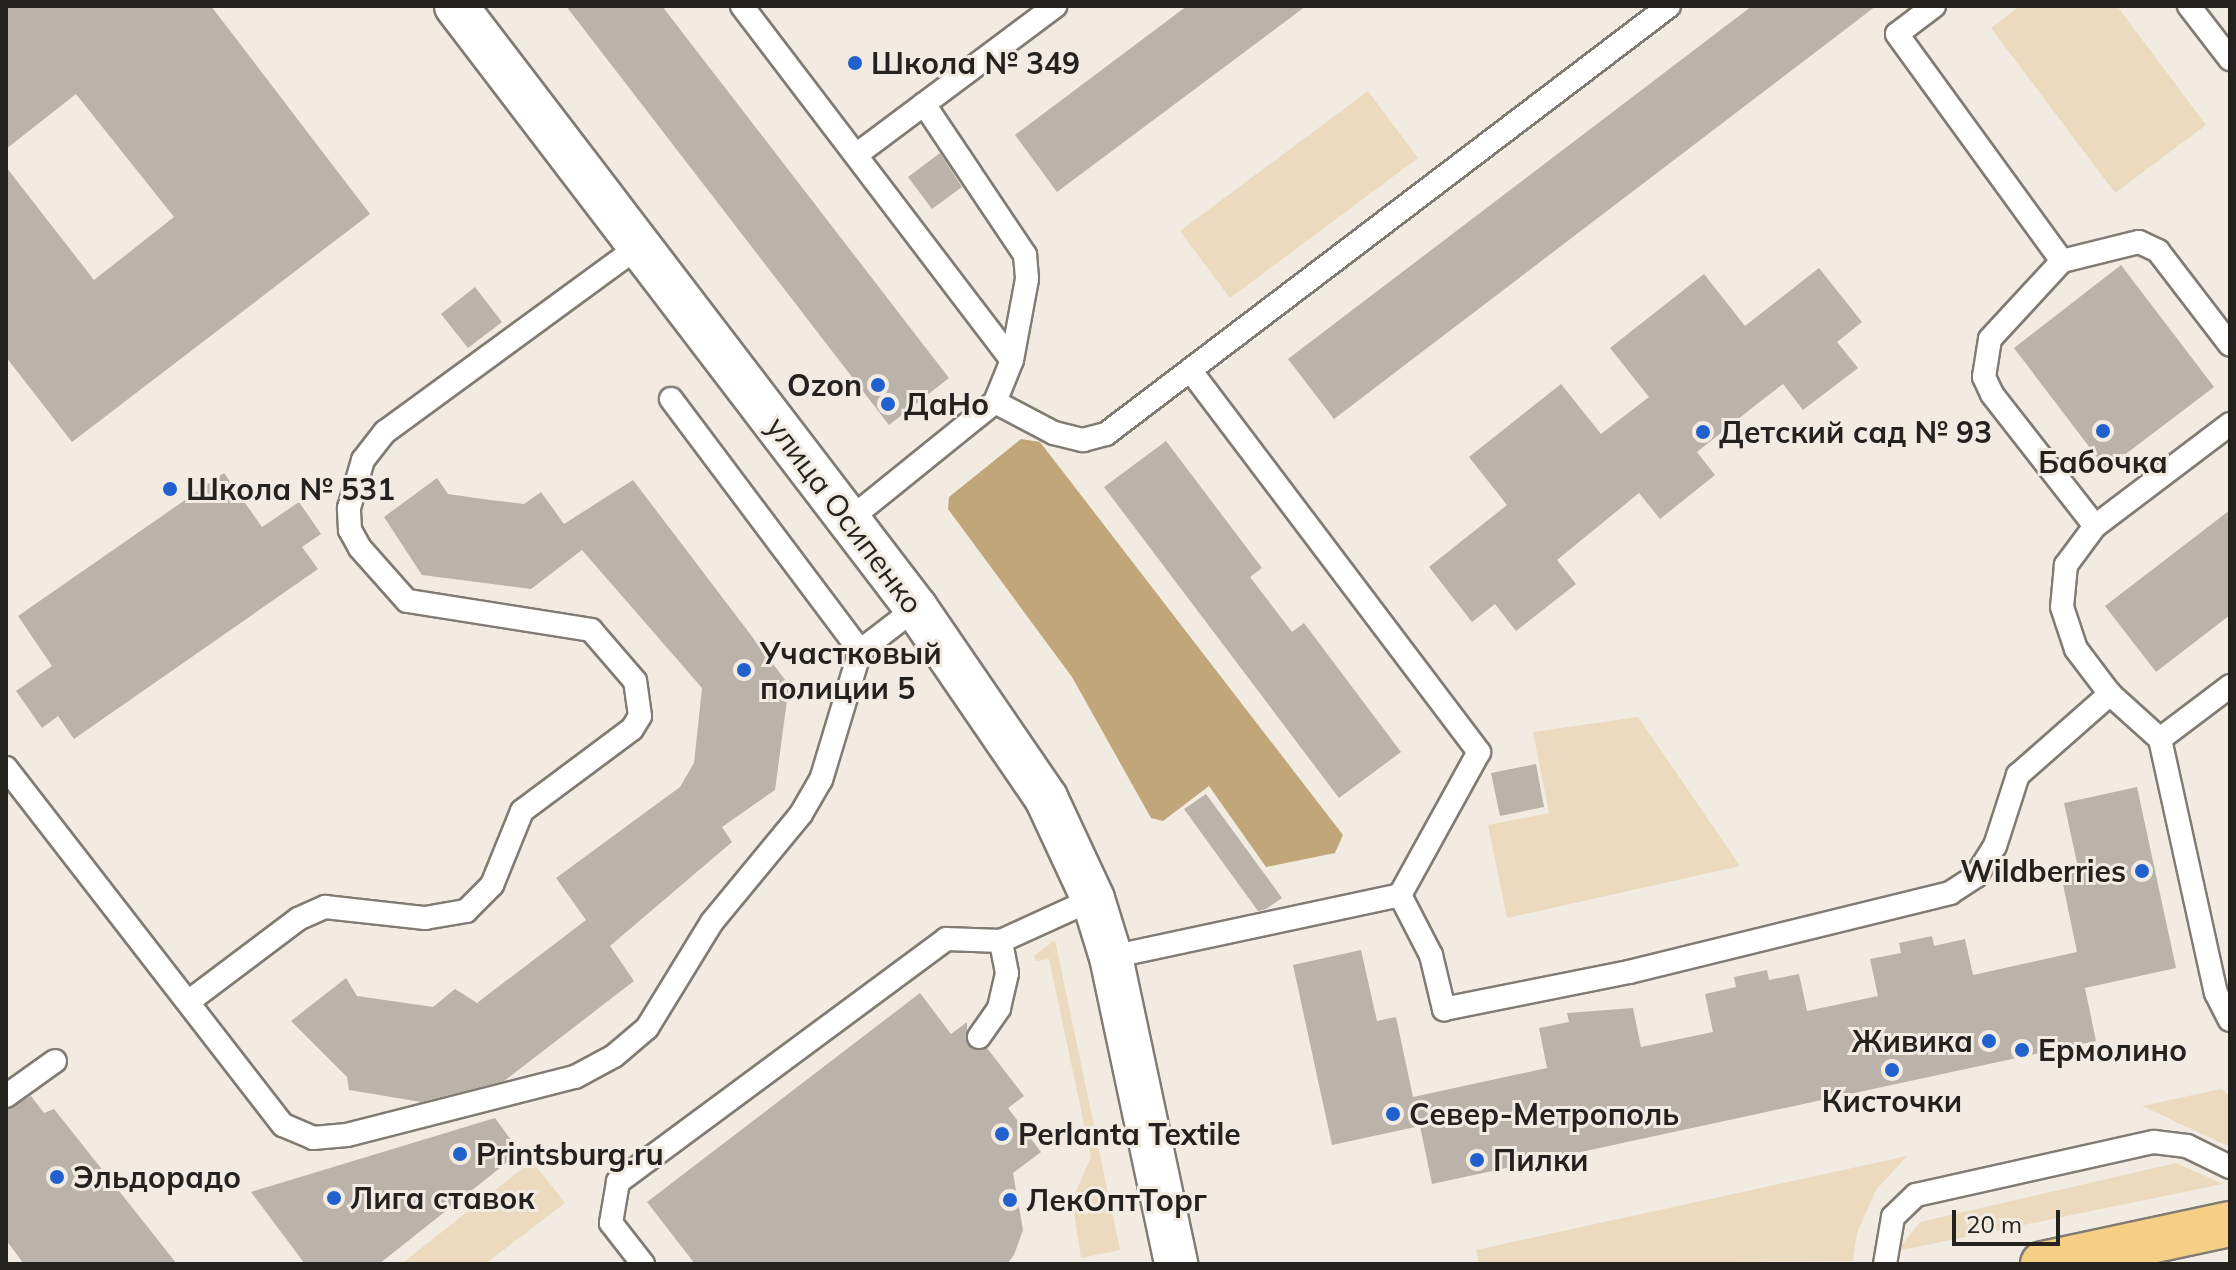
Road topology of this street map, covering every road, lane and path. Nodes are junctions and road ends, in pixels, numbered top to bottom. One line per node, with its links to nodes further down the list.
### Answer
1 (456, 6): 10 (street, улица Осипенко)
2 (742, 6): 9 (lane)
3 (1055, 6): 8 (lane)
4 (1669, 6): 14 (lane)
5 (1934, 6): 11 (lane)
6 (2189, 6): 7 (lane)
7 (2230, 59)
8 (924, 104): 9 (lane); 13 (lane)
9 (856, 155): 13 (lane)
10 (639, 246): 18 (street, улица Осипенко); 30 (lane)
11 (2062, 261): 12 (lane); 19 (lane)
12 (2230, 345)
13 (1012, 360): 16 (lane)
14 (1192, 372): 16 (lane); 26 (lane)
15 (671, 399): 21 (lane)
16 (995, 402): 18 (lane)
17 (2230, 424): 19 (lane)
18 (849, 520): 20 (street, улица Осипенко)
19 (2095, 526): 23 (lane)
20 (916, 608): 21 (lane); 27 (street, улица Осипенко)
21 (860, 651): 30 (lane)
22 (2230, 686): 24 (lane)
23 (2110, 694): 24 (lane); 26 (lane)
24 (2160, 739): 31 (lane)
25 (7, 770): 30 (lane)
26 (1400, 895): 29 (lane)
27 (1093, 899): 28 (lane); 29 (street, улица Осипенко)
28 (1001, 941): 32 (lane); 37 (lane)
29 (1111, 957): 38 (street, улица Осипенко)
30 (188, 1002)
31 (2230, 1020)
32 (979, 1037)
33 (55, 1061): 34 (lane)
34 (6, 1096)
35 (2230, 1167): 39 (lane)
36 (2230, 1224): 40 (main road)
37 (643, 1264)
38 (1176, 1264)
39 (1885, 1264)
40 (2043, 1264)

